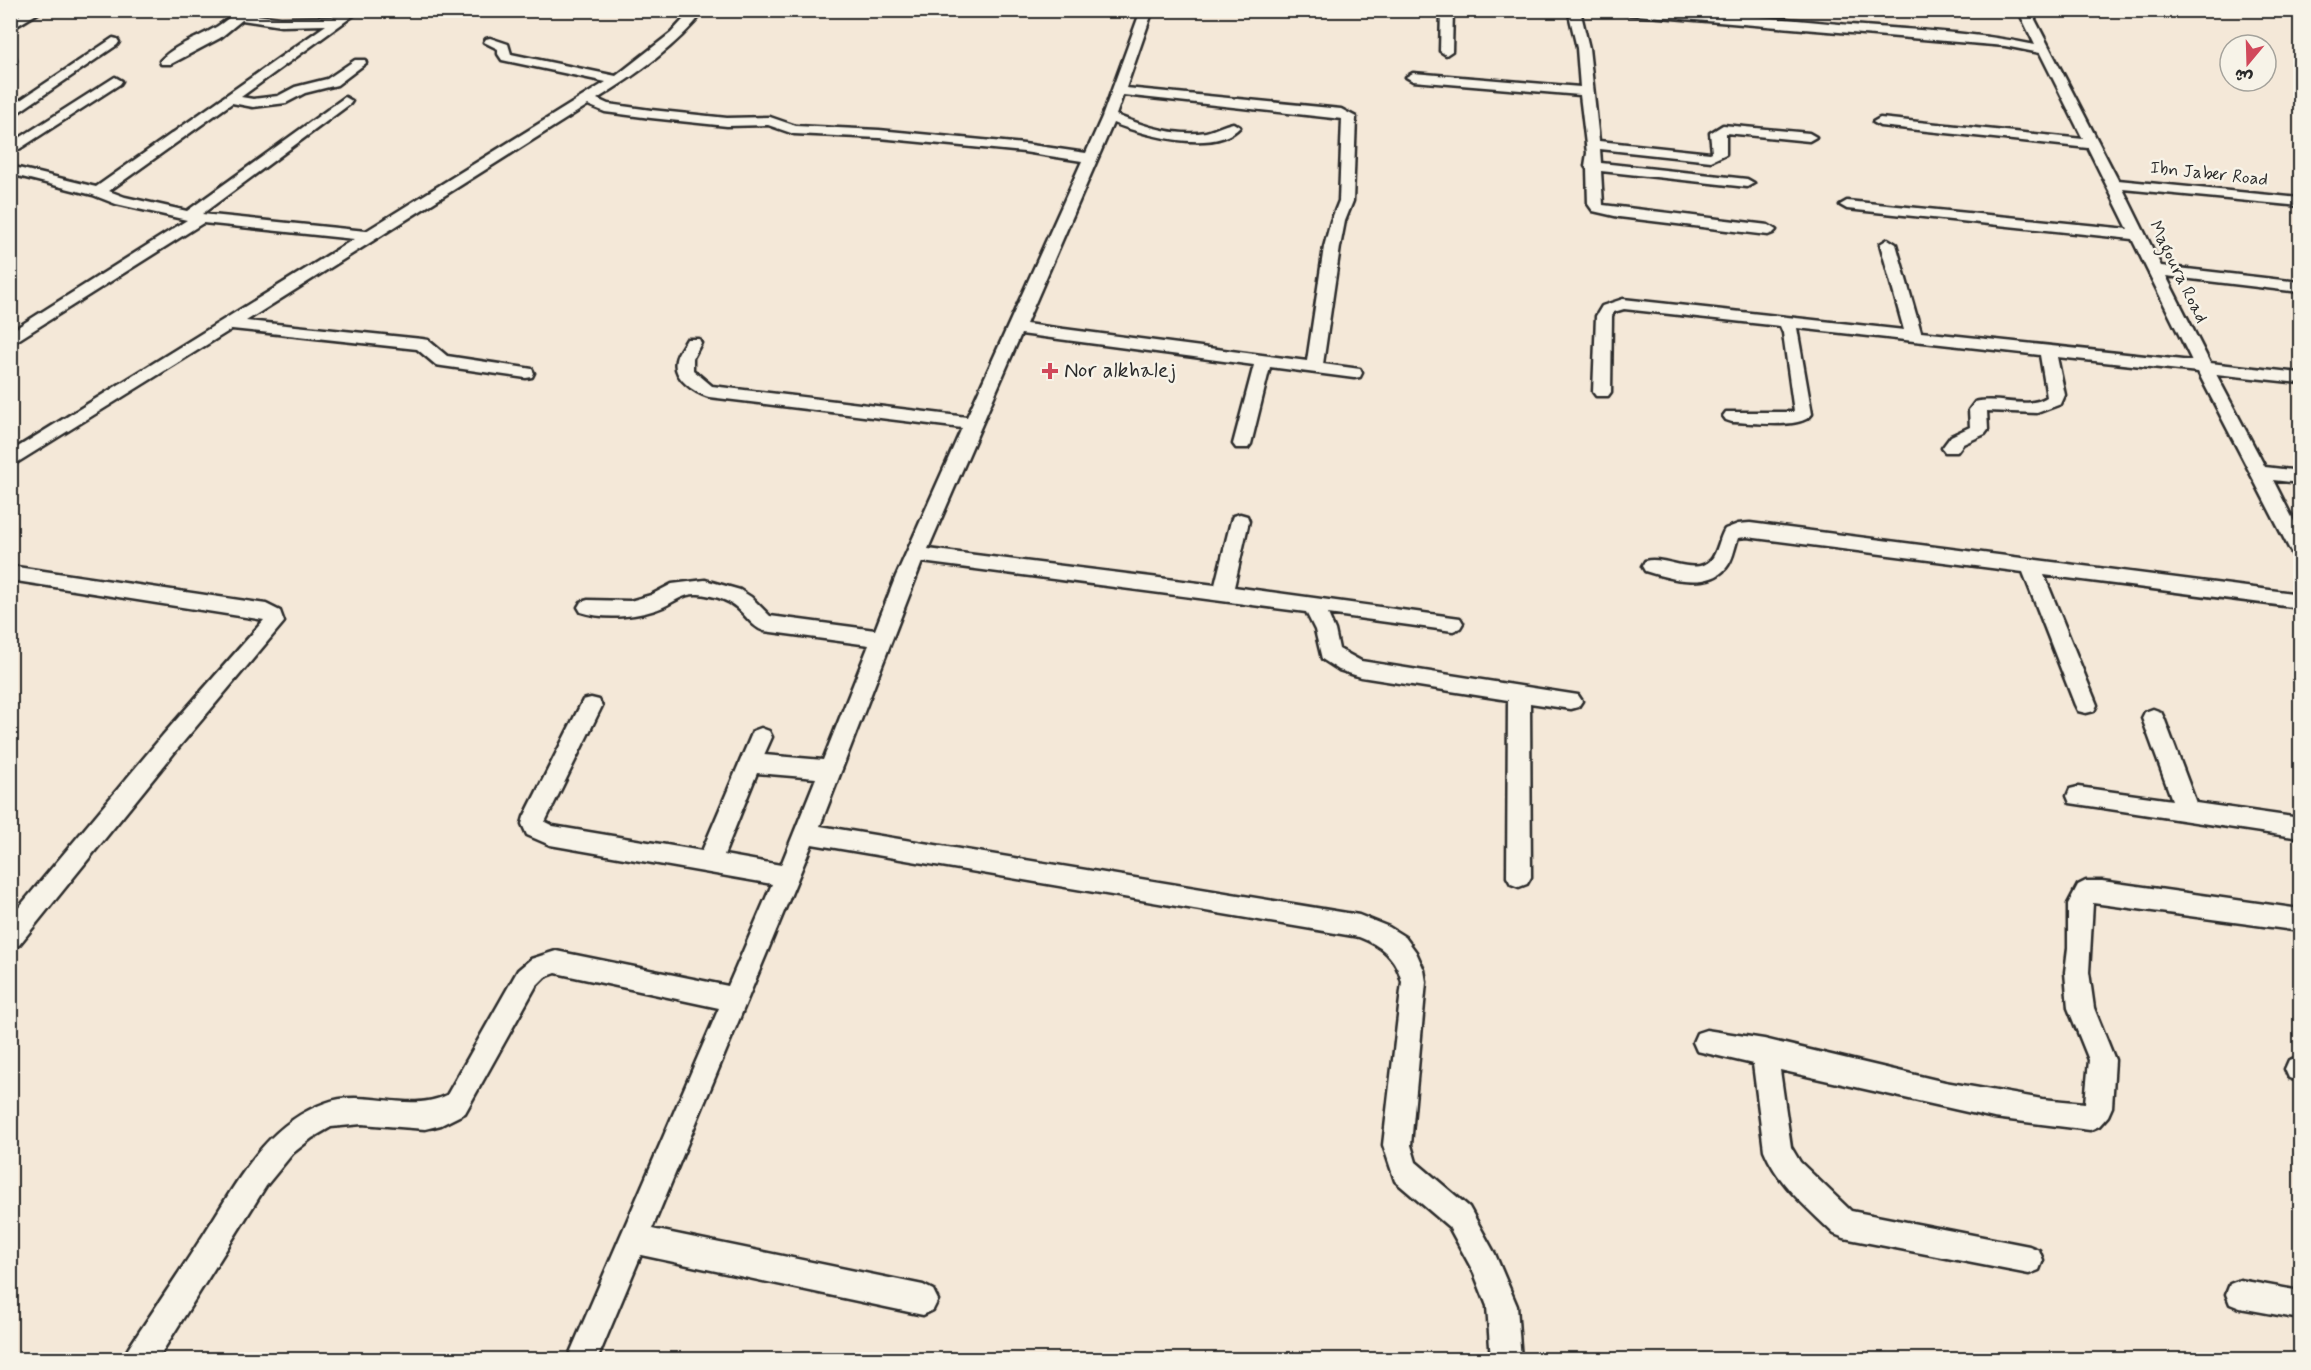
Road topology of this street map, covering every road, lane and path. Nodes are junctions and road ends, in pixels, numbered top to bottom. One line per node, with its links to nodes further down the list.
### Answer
1 (37, 10): 11 (street)
2 (355, 10): 10 (street)
3 (699, 10): 19 (street)
4 (1148, 10): 21 (street)
5 (1447, 10): 15 (street)
6 (1574, 10): 22 (street)
7 (1624, 10): 14 (street)
8 (2024, 10): 14 (street, Magoura Road)
9 (242, 13): 10 (street); 16 (street)
10 (340, 21): 23 (street)
11 (10, 26)
12 (113, 42): 26 (street)
13 (490, 42): 19 (street)
14 (2043, 50): 32 (street, Magoura Road)
15 (1446, 51)
16 (166, 61)
17 (360, 63): 23 (street)
18 (1413, 77): 22 (street)
19 (618, 80): 24 (street)
20 (115, 81): 33 (street)
21 (1118, 91): 27 (street); 58 (street)
22 (1586, 92): 31 (street)
23 (230, 99): 39 (street)
24 (586, 99): 34 (street); 45 (street)
25 (345, 101): 42 (street)
26 (10, 114)
27 (1109, 117): 29 (street); 34 (street)
28 (1880, 122): 32 (street)
29 (1233, 128)
30 (1809, 137): 31 (street)
31 (1593, 144): 35 (street)
32 (2091, 144): 38 (street, Magoura Road)
33 (10, 151)
34 (1089, 158): 51 (street)
35 (1592, 166): 37 (street); 43 (street)
36 (10, 170): 39 (street)
37 (1747, 183)
38 (2114, 184): 40 (street, Ibn Jaber Road); 44 (street, Magoura Road)
39 (98, 192): 42 (street)
40 (2301, 202)
41 (1847, 205): 44 (street)
42 (194, 217): 45 (street); 53 (street)
43 (1768, 230)
44 (2138, 235): 47 (street, Magoura Road)
45 (372, 236): 50 (street)
46 (1888, 244): 52 (street)
47 (2155, 270): 48 (street); 57 (street, Magoura Road)
48 (2301, 288)
49 (1786, 322): 52 (street); 62 (street); 63 (street)
50 (231, 324): 59 (street); 67 (street)
51 (1017, 328): 56 (street); 64 (street)
52 (1914, 335): 55 (street)
53 (10, 340)
54 (693, 343): 64 (street)
55 (2047, 350): 57 (street); 66 (street)
56 (1263, 361): 58 (street); 65 (street)
57 (2203, 367): 61 (street); 68 (street, Magoura Road)
58 (1314, 368): 60 (street)
59 (526, 373)
60 (1354, 373)
61 (2301, 378)
62 (1602, 392)
63 (1732, 416)
64 (974, 424): 72 (street)
65 (1242, 444)
66 (1951, 448)
67 (10, 461)
68 (2260, 473): 69 (street); 71 (street, Magoura Road)
69 (2301, 477)
70 (1240, 521): 76 (street)
71 (2301, 550)
72 (916, 554): 76 (street); 81 (street)
73 (2030, 565): 74 (street); 77 (street); 84 (street)
74 (1652, 566)
75 (10, 573): 98 (street)
76 (1222, 595): 79 (street)
77 (2301, 601)
78 (588, 607): 81 (street)
79 (1314, 607): 80 (street); 82 (street)
80 (1453, 623)
81 (881, 639): 89 (street)
82 (1519, 693): 83 (street); 96 (street)
83 (1571, 701)
84 (2086, 705)
85 (591, 706): 94 (street)
86 (2153, 718): 91 (street)
87 (761, 737): 88 (street)
88 (751, 763): 89 (street); 94 (street)
89 (830, 770): 93 (street)
90 (2078, 796): 91 (street)
91 (2188, 812): 92 (street)
92 (2301, 828)
93 (805, 833): 95 (street); 109 (street)
94 (709, 863): 95 (street)
95 (787, 876): 99 (street)
96 (1519, 877)
97 (2301, 920): 101 (street)
98 (10, 937)
99 (735, 999): 102 (street); 107 (street)
100 (1706, 1042): 101 (street)
101 (1764, 1052): 103 (street)
102 (633, 1239): 105 (street); 108 (street)
103 (2029, 1260)
104 (2240, 1294): 106 (street)
105 (923, 1300)
106 (2301, 1305)
107 (139, 1359)
108 (582, 1359)
109 (1506, 1359)

